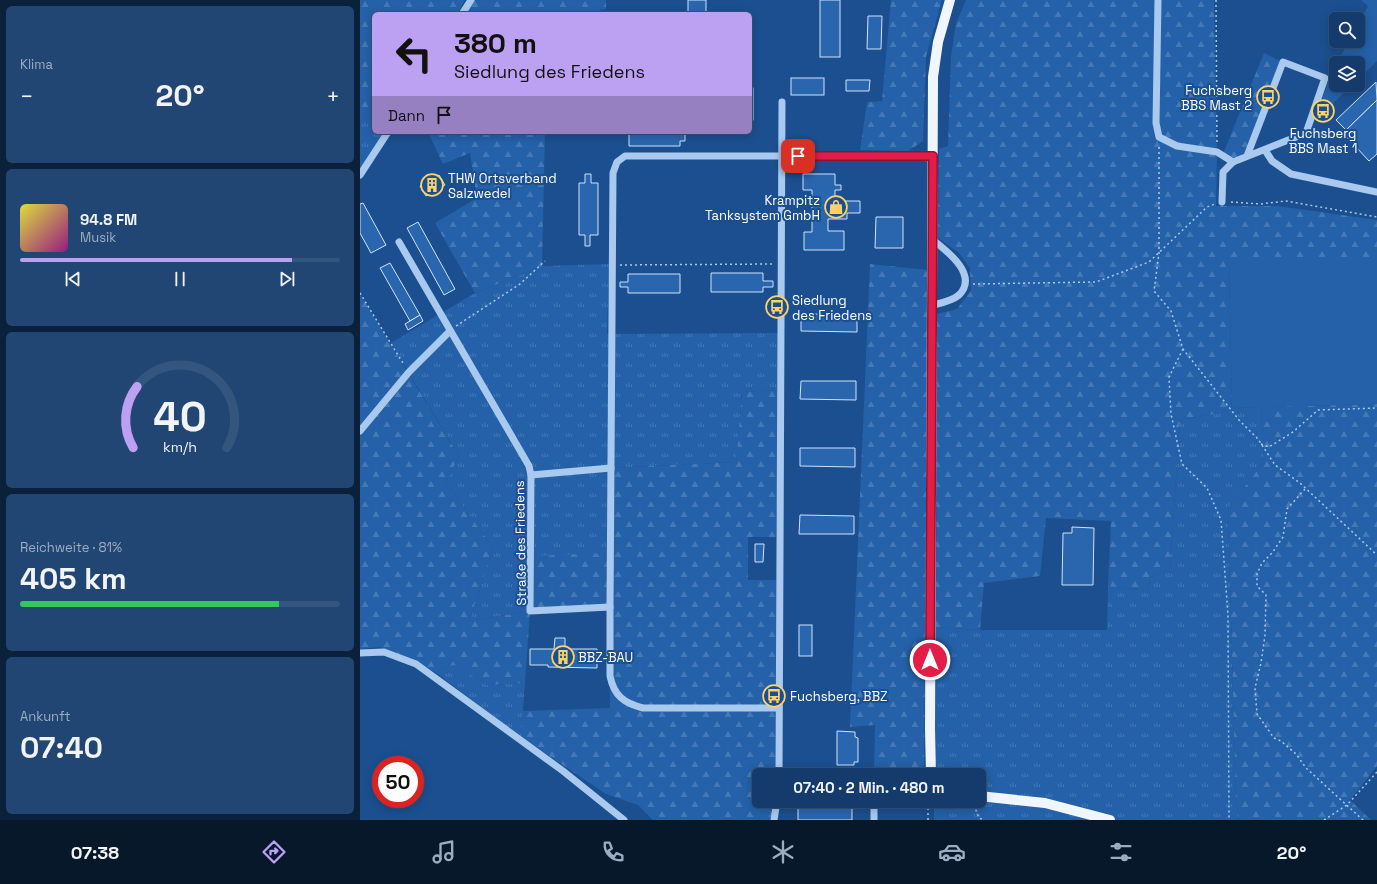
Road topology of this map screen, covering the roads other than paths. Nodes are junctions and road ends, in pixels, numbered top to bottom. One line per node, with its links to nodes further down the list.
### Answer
1 (470, 0): 4 (street)
2 (950, 0): 9 (main road)
3 (1158, 0): 11 (street)
4 (463, 12)
5 (782, 102): 8 (street)
6 (387, 134): 12 (street)
7 (1265, 150): 10 (street); 10 (street); 13 (street)
8 (783, 156): 9 (street); 20 (street); 24 (street)
9 (933, 156): 15 (main road)
10 (1247, 156): 11 (street)
11 (1233, 162): 14 (street)
12 (360, 175)
13 (1377, 192)
14 (1222, 202)
15 (933, 240): 17 (main road); 17 (street)
16 (399, 242): 18 (street, Straße des Friedens)
17 (932, 305): 26 (main road)
18 (450, 331): 19 (street); 21 (street, Straße des Friedens)
19 (360, 431)
20 (611, 468): 21 (street, Straße des Friedens); 22 (street)
21 (531, 475): 22 (street, Straße des Friedens)
22 (610, 607): 24 (street)
23 (360, 653): 30 (street)
24 (779, 708): 25 (street)
25 (779, 768)
26 (931, 768)
27 (986, 797): 33 (main road)
28 (776, 808): 31 (street)
29 (874, 808): 32 (street)
30 (624, 820)
31 (774, 820)
32 (874, 820)
33 (1110, 820)

